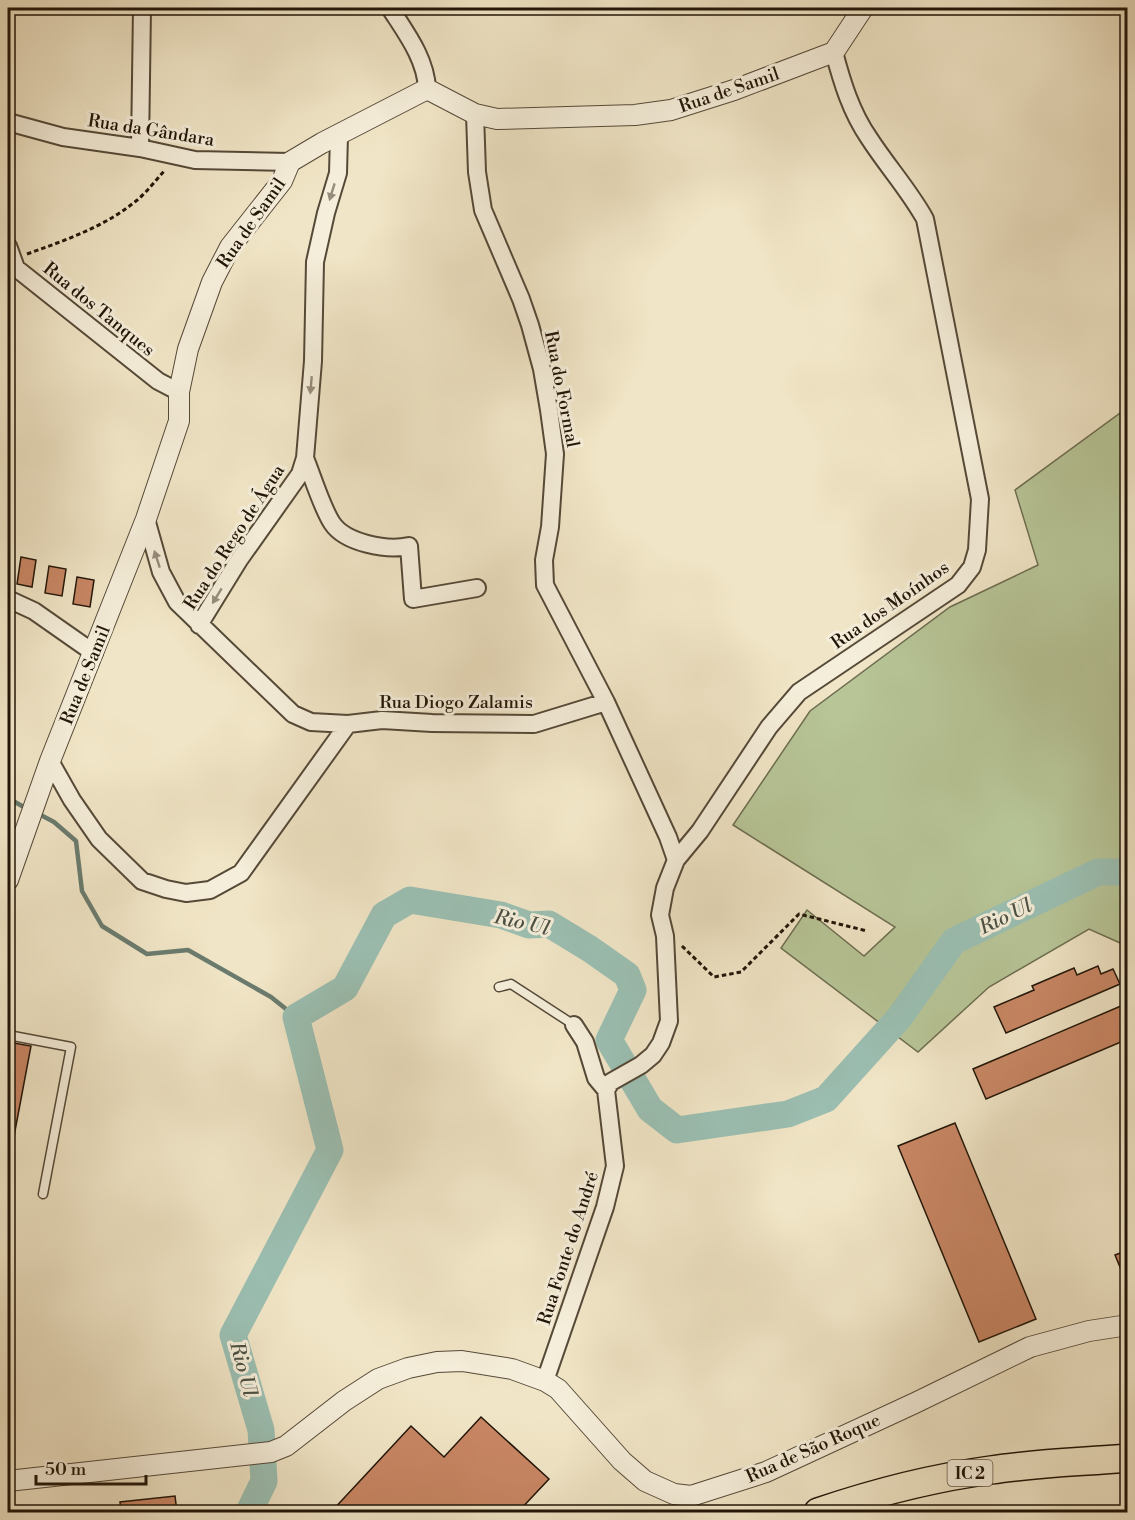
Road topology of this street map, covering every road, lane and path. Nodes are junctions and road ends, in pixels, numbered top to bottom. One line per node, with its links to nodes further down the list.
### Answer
1 (142, 8): 9 (street)
2 (390, 8): 5 (street)
3 (863, 8): 4 (street)
4 (834, 52): 6 (street, Rua de Samil); 23 (street, Rua dos Moínhos)
5 (428, 89): 6 (street, Rua de Samil); 8 (street, Rua de Samil)
6 (475, 114): 20 (street, Rua do Formal)
7 (8, 122): 9 (street, Rua da Gândara)
8 (339, 135): 11 (street, Rua de Samil); 14 (street, Rua do Rego de Água, one-way to 14)
9 (140, 148): 10 (street, Rua da Gândara)
10 (176, 157): 11 (street, Rua da Gândara); 12 (path)
11 (290, 162): 13 (street, Rua de Samil)
12 (11, 262): 13 (street, Rua dos Tanques)
13 (179, 392): 15 (street, Rua de Samil)
14 (305, 458): 16 (street); 18 (street, Rua do Rego de Água, one-way to 18)
15 (146, 519): 18 (street, one-way to 15); 19 (street, Rua de Samil)
16 (477, 588)
17 (8, 599): 19 (street)
18 (199, 625): 21 (street, Rua do Rego de Água)
19 (94, 653): 22 (street, Rua de Samil)
20 (606, 702): 21 (street, Rua Diogo Zalamis); 23 (street)
21 (348, 724): 22 (street)
22 (50, 761): 24 (street, Rua de Samil)
23 (676, 860): 26 (street, Rua dos Moínhos)
24 (8, 880)
25 (867, 931): 26 (path)
26 (665, 936): 30 (street, Rua dos Moínhos)
27 (499, 987): 28 (lane)
28 (574, 1025): 30 (street, Rua Fonte do André)
29 (8, 1035): 31 (lane)
30 (623, 1076): 35 (street, Rua Fonte do André)
31 (43, 1194)
32 (1128, 1325): 33 (street, Rua de São Roque)
33 (1106, 1329): 34 (street, Rua de São Roque); 35 (street, Rua de São Roque)
34 (1128, 1334)
35 (545, 1381): 38 (street, Rua de São Roque)
36 (1128, 1458): 39 (highway, IC 2)
37 (1128, 1466): 40 (highway, IC 2)
38 (8, 1481)
39 (818, 1512)
40 (847, 1512)

